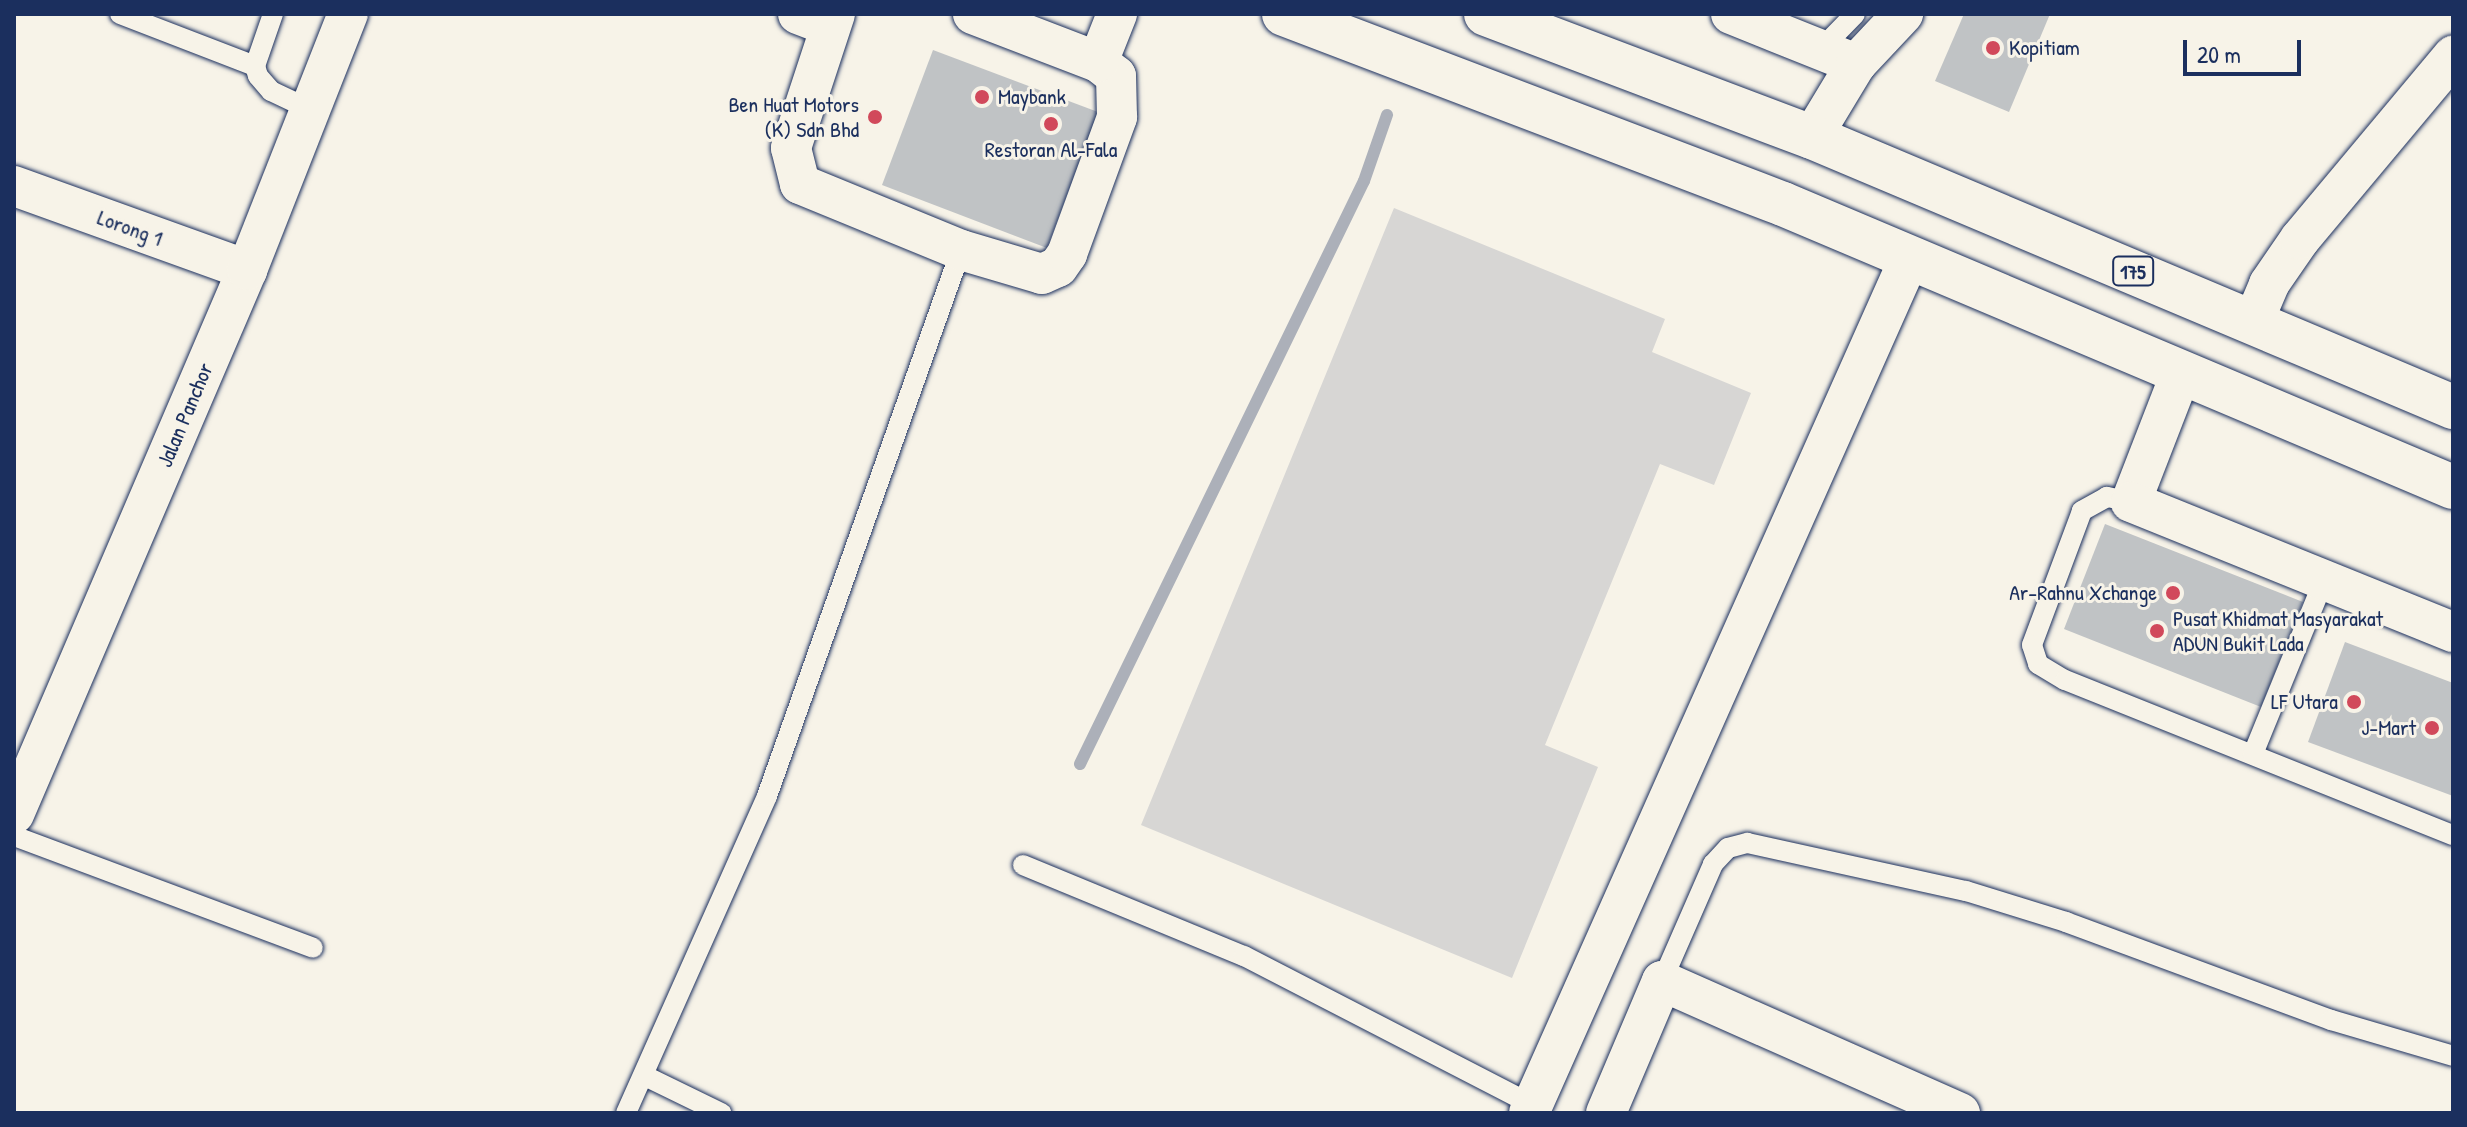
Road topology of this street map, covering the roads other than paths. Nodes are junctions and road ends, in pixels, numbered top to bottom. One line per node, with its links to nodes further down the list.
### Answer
1 (120, 14): 15 (lane)
2 (273, 14): 15 (lane)
3 (348, 14): 16 (street, Jalan Panchor)
4 (973, 14): 14 (street)
5 (1117, 14): 14 (street)
6 (1284, 14): 20 (highway)
7 (1486, 14): 17 (highway, 175)
8 (1731, 14): 13 (street)
9 (1855, 14): 13 (lane)
10 (1903, 14): 13 (street)
11 (821, 18): 19 (street)
12 (2453, 56): 22 (street)
13 (1838, 57): 17 (street)
14 (1098, 62): 19 (street)
15 (255, 66): 16 (lane)
16 (309, 109): 21 (street, Jalan Panchor)
17 (1812, 137): 22 (highway, 175)
18 (14, 186): 21 (street, Lorong 1)
19 (961, 250): 37 (lane)
20 (1909, 259): 23 (highway); 38 (street)
21 (247, 270): 30 (street, Jalan Panchor)
22 (2254, 320): 24 (highway, 175)
23 (2181, 373): 25 (highway); 26 (street)
24 (2453, 407)
25 (2453, 487)
26 (2131, 502): 27 (street); 29 (lane)
27 (2324, 580): 28 (street); 29 (lane)
28 (2453, 632)
29 (2253, 754): 31 (lane)
30 (14, 814)
31 (2453, 835)
32 (14, 836): 34 (lane)
33 (1023, 865): 38 (lane)
34 (313, 948)
35 (1662, 981): 36 (lane); 41 (street); 42 (street)
36 (2453, 1056)
37 (645, 1076): 39 (lane); 40 (lane)
38 (1531, 1109)
39 (626, 1113)
40 (721, 1113)
41 (1606, 1113)
42 (1960, 1113)

